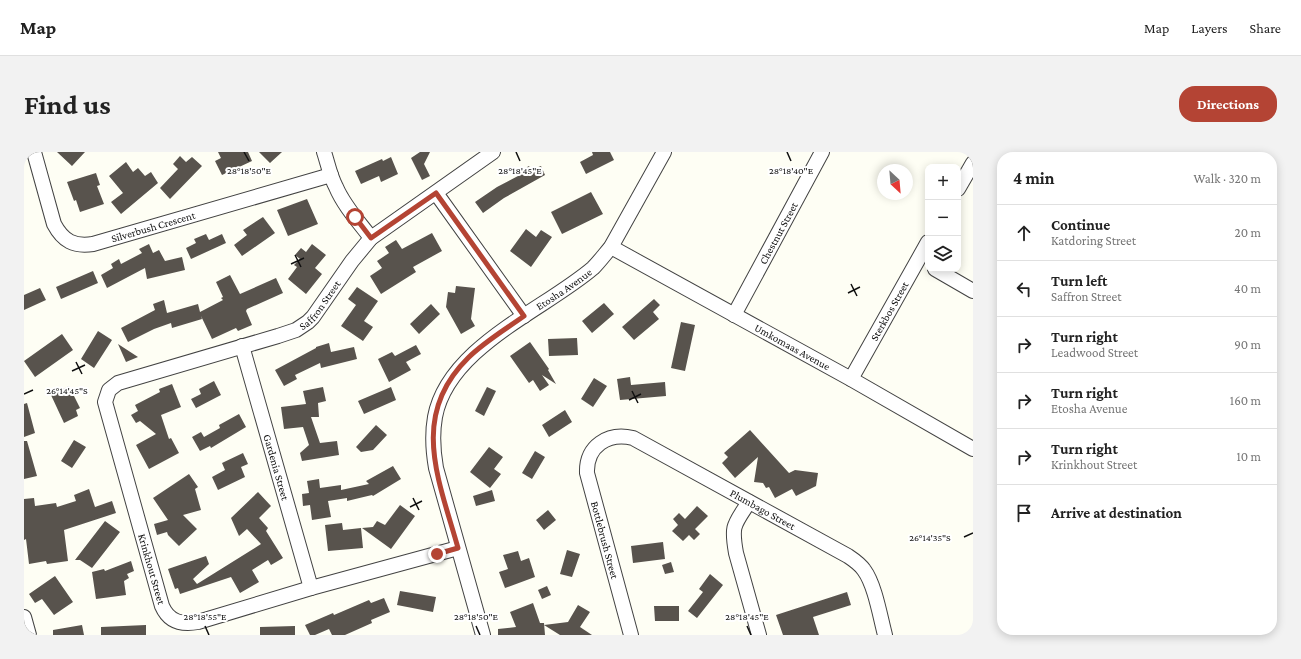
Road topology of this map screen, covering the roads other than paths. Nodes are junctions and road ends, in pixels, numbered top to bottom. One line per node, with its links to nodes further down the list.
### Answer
1 (34, 152): 7 (street, Silverbush Crescent)
2 (324, 152): 7 (street)
3 (493, 152): 9 (street, Saffron Street)
4 (664, 152): 11 (street, Etosha Avenue)
5 (822, 152): 15 (street, Chestnut Street)
6 (973, 163): 8 (street)
7 (331, 176): 10 (street)
8 (961, 184)
9 (436, 193): 10 (street, Saffron Street); 16 (street)
10 (371, 238): 17 (street, Saffron Street)
11 (611, 247): 15 (street, Umkomaas Avenue); 16 (street, Etosha Avenue)
12 (923, 262): 18 (street, Sterkbos Street)
13 (940, 272): 14 (street)
14 (973, 291)
15 (734, 315): 18 (street, Umkomaas Avenue)
16 (524, 316): 23 (street, Etosha Avenue)
17 (242, 346): 19 (street, Saffron Street); 24 (street, Gardenia Street)
18 (851, 379): 21 (street, Umkomaas Avenue)
19 (108, 390): 24 (street, Krinkhout Street)
20 (596, 446): 22 (street, Plumbago Street); 28 (street, Bottlebrush Street)
21 (973, 449)
22 (749, 502): 29 (street); 30 (street, Plumbago Street)
23 (458, 548): 24 (street, Krinkhout Street); 27 (street, Etosha Avenue)
24 (311, 588)
25 (24, 617): 26 (street)
26 (29, 635)
27 (483, 635)
28 (631, 635)
29 (759, 635)
30 (885, 635)

